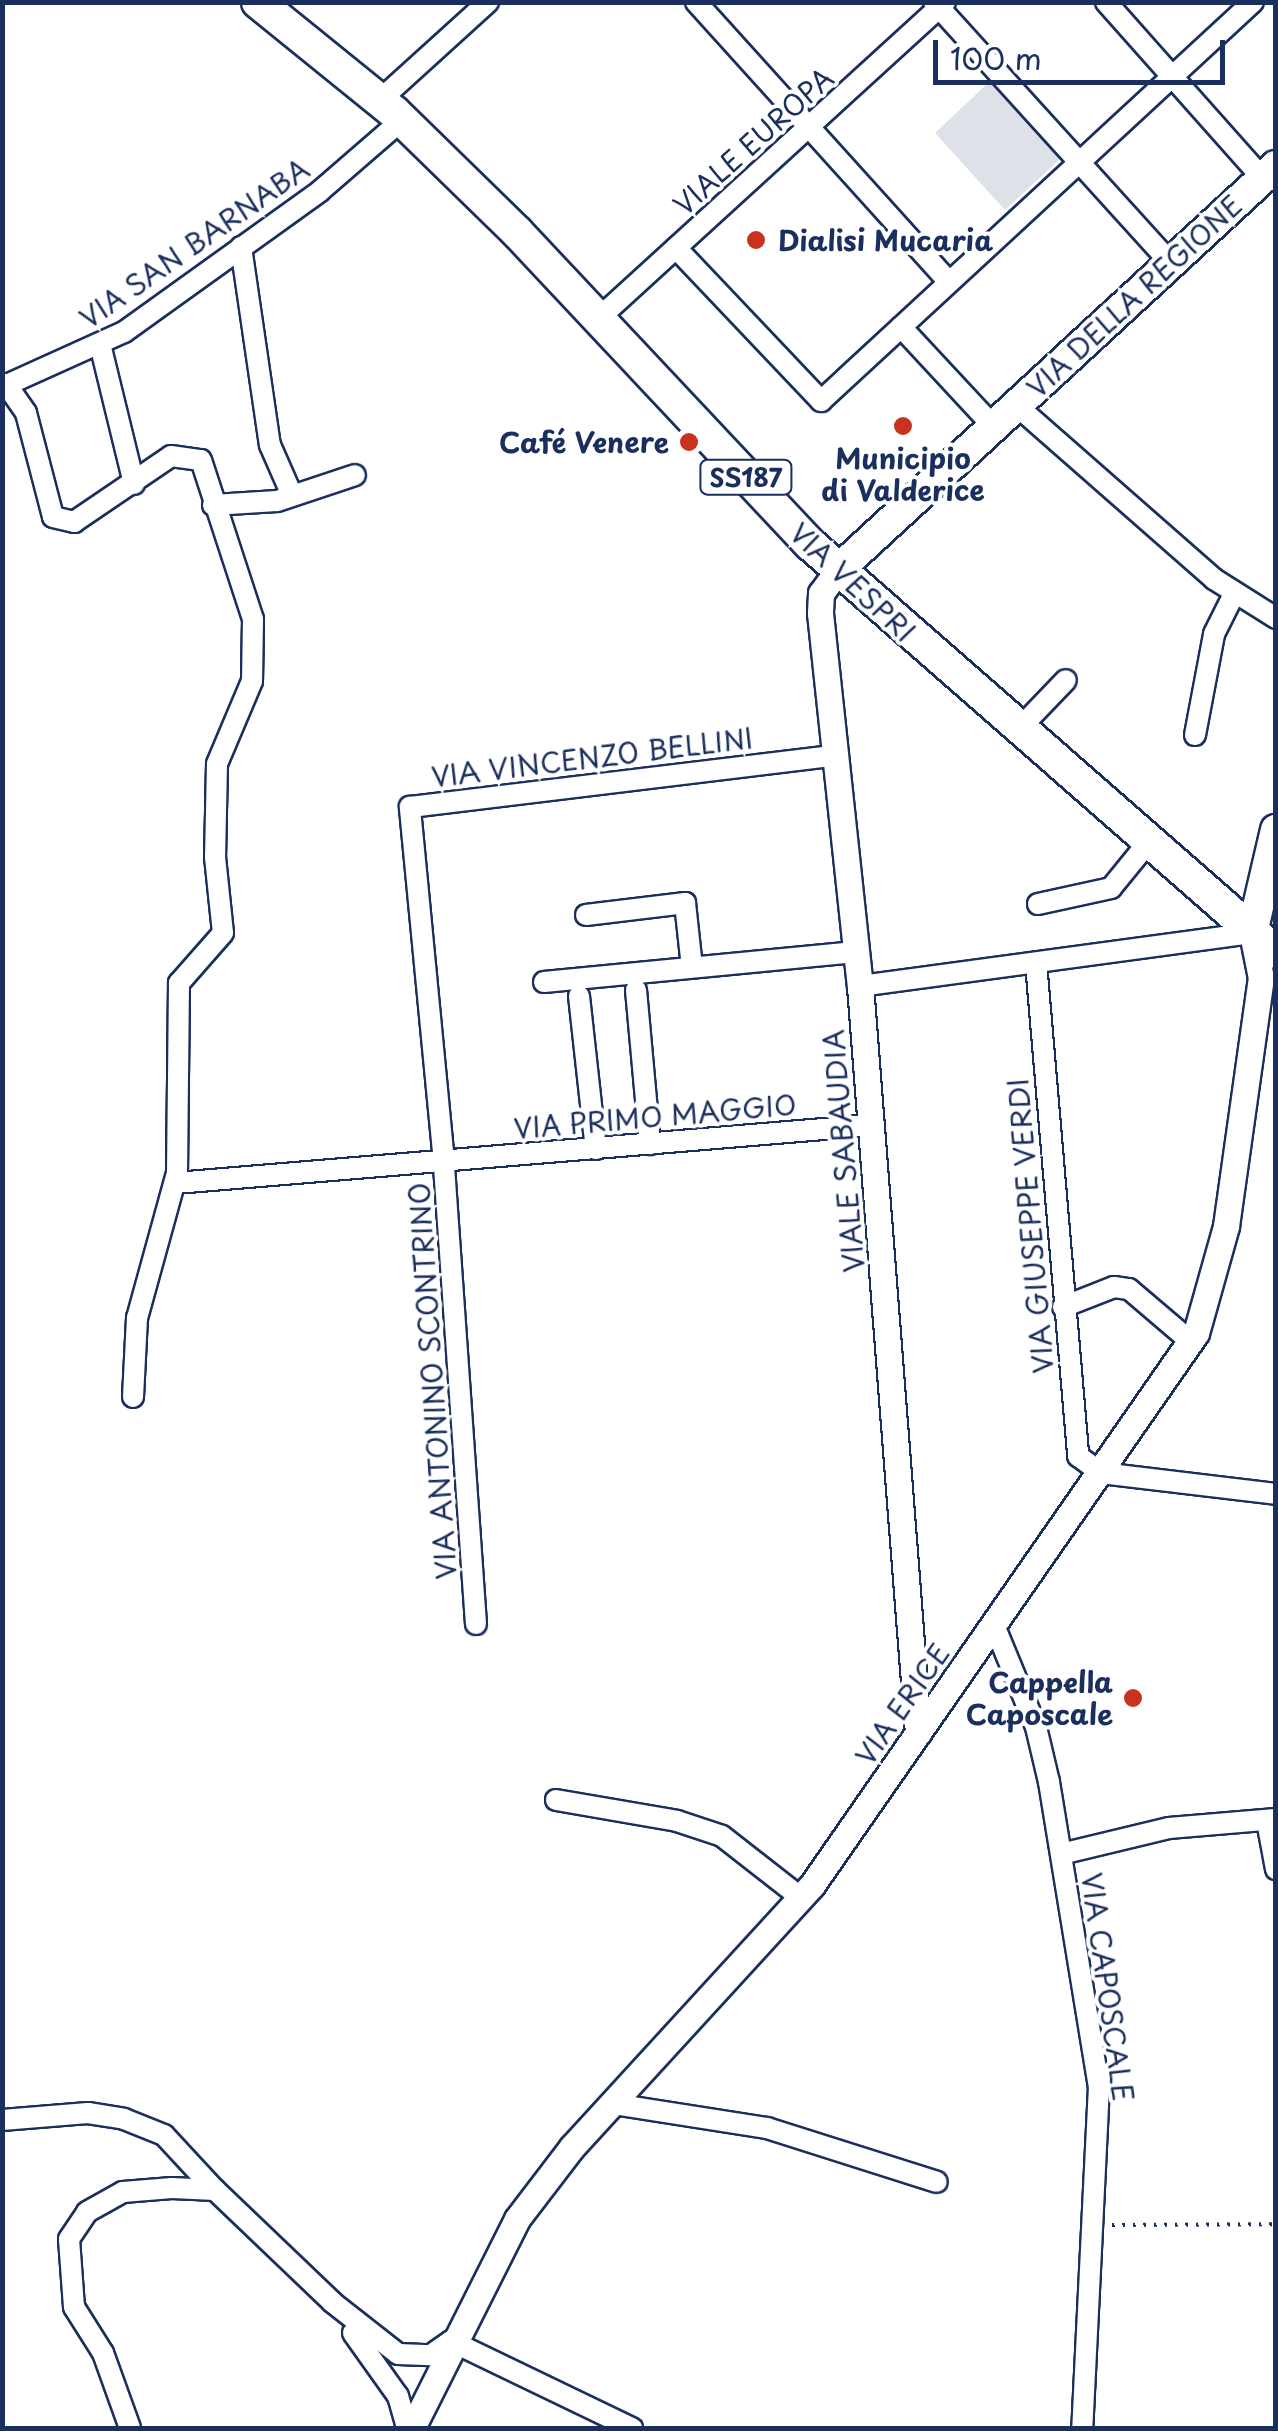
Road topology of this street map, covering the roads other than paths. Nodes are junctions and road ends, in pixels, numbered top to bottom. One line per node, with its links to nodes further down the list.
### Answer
1 (258, 2): 8 (main road, VIA VESPRI / SS187)
2 (488, 2): 8 (street, VIA SAN BARNABA)
3 (696, 2): 9 (street)
4 (1106, 2): 7 (street)
5 (1253, 2): 7 (street)
6 (939, 4): 9 (street, VIALE EUROPA); 10 (street)
7 (1172, 77): 10 (street); 11 (street)
8 (390, 110): 12 (street, VIA SAN BARNABA); 16 (main road, VIA VESPRI / SS187)
9 (808, 127): 13 (street, VIALE EUROPA); 15 (street)
10 (1079, 162): 14 (street); 15 (street)
11 (1269, 172): 14 (main road, VIA DELLA REGIONE)
12 (241, 247): 18 (street, VIA SAN BARNABA); 24 (street)
13 (676, 248): 16 (street, VIALE EUROPA); 17 (street)
14 (1170, 262): 20 (main road, VIA DELLA REGIONE)
15 (950, 282): 17 (street)
16 (598, 319): 26 (main road, VIA VESPRI / SS187)
17 (901, 327): 21 (street)
18 (100, 344): 19 (street, VIA SAN BARNABA); 23 (street)
19 (4, 386): 23 (street)
20 (1016, 405): 21 (main road, VIA DELLA REGIONE); 27 (street)
21 (993, 426): 26 (main road, VIA DELLA REGIONE)
22 (355, 474): 24 (street)
23 (134, 484): 25 (street)
24 (292, 495): 25 (street)
25 (212, 505): 49 (street)
26 (838, 570): 30 (main road, VIA VESPRI / SS187); 32 (street, VIALE SABAUDIA)
27 (1234, 594): 28 (street); 31 (street)
28 (1276, 618)
29 (1066, 680): 30 (street)
30 (1018, 730): 34 (main road, VIA VESPRI / SS187)
31 (1196, 735)
32 (837, 755): 37 (street, VIALE SABAUDIA); 48 (street, VIA VINCENZO BELLINI)
33 (1276, 830): 38 (main road)
34 (1150, 839): 35 (street); 38 (main road, VIA VESPRI / SS187)
35 (1038, 904)
36 (586, 916): 40 (street)
37 (856, 952): 40 (street); 42 (street, VIALE SABAUDIA)
38 (1266, 958): 39 (street); 51 (street, VIA ERICE)
39 (1036, 963): 42 (street); 50 (street, VIA GIUSEPPE VERDI)
40 (692, 968): 41 (street)
41 (544, 982)
42 (860, 986): 45 (street, VIALE SABAUDIA)
43 (636, 990): 46 (street)
44 (580, 996): 47 (street)
45 (871, 1124): 46 (street, VIA PRIMO MAGGIO); 57 (street, VIALE SABAUDIA)
46 (650, 1144): 47 (street, VIA PRIMO MAGGIO)
47 (596, 1149): 48 (street, VIA PRIMO MAGGIO)
48 (444, 1162): 49 (street, VIA ANTONINO SCONTRINO); 55 (street, VIA ANTONINO SCONTRINO)
49 (176, 1183): 52 (street)
50 (1063, 1307): 51 (street); 53 (street, VIA GIUSEPPE VERDI)
51 (1190, 1341): 53 (street, VIA ERICE)
52 (133, 1397)
53 (1101, 1473): 54 (street); 56 (street, VIA ERICE)
54 (1276, 1494)
55 (476, 1624)
56 (994, 1624): 57 (street, VIA ERICE); 60 (street, VIA CAPOSCALE)
57 (918, 1733): 62 (street, VIA ERICE)
58 (556, 1800): 62 (street)
59 (1271, 1820): 60 (street); 61 (street)
60 (1061, 1854): 77 (street, VIA CAPOSCALE)
61 (1276, 1869)
62 (800, 1897): 63 (street, VIA ERICE)
63 (613, 2104): 66 (street); 70 (street, VIA ERICE)
64 (2, 2120): 65 (street)
65 (177, 2148): 67 (street); 68 (street)
66 (937, 2182)
67 (172, 2188): 68 (street); 74 (street)
68 (215, 2190): 69 (street)
69 (332, 2302): 71 (street); 72 (street)
70 (452, 2341): 71 (street); 73 (street, VIA ERICE); 76 (street)
71 (398, 2354): 73 (street)
72 (388, 2377): 73 (street); 75 (street)
73 (431, 2384): 75 (street, VIA ERICE)
74 (130, 2428)
75 (409, 2428)
76 (632, 2428)
77 (1082, 2428)

